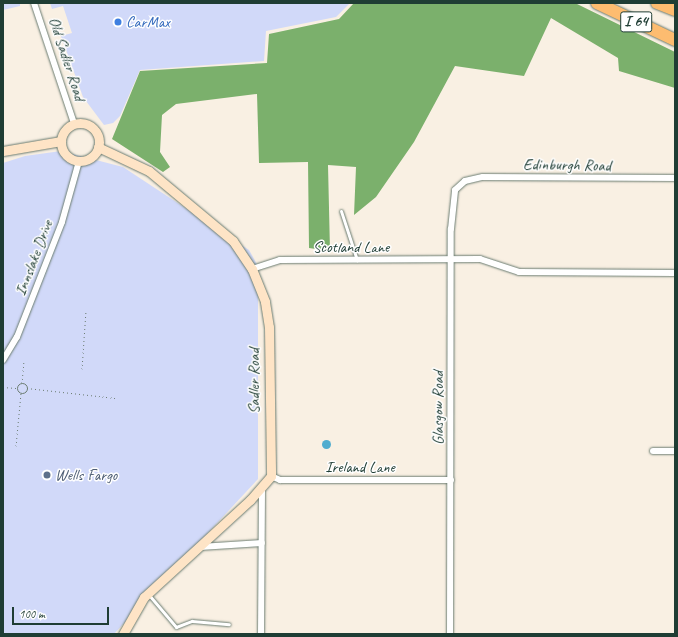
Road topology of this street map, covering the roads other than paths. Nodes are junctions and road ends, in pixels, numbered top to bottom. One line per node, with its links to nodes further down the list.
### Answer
1 (34, 3): 6 (street, Old Sadler Road)
2 (597, 3): 5 (highway, I 64)
3 (657, 3): 4 (highway, I 64)
4 (675, 10)
5 (675, 40)
6 (74, 124): 7 (street); 8 (street)
7 (61, 141): 9 (street); 10 (street)
8 (98, 147): 10 (street); 16 (street, Sadler Road)
9 (3, 151)
10 (79, 161): 18 (street, Innslake Drive)
11 (675, 178): 12 (street, Edinburgh Road)
12 (460, 184): 15 (street, Glasgow Road)
13 (341, 212): 14 (lane)
14 (357, 260): 15 (street, Scotland Lane); 16 (street, Scotland Lane)
15 (451, 260): 17 (street, Scotland Lane); 22 (street, Glasgow Road)
16 (252, 269): 21 (street, Sadler Road)
17 (675, 273)
18 (3, 360)
19 (653, 450): 20 (street)
20 (675, 451)
21 (271, 476): 22 (street, Ireland Lane); 23 (street)
22 (450, 480): 30 (street, Glasgow Road)
23 (262, 487): 24 (street); 25 (street)
24 (262, 543): 25 (street); 29 (street)
25 (198, 547): 26 (street)
26 (148, 593): 27 (lane); 28 (street)
27 (229, 624)
28 (123, 634)
29 (261, 634)
30 (450, 634)

